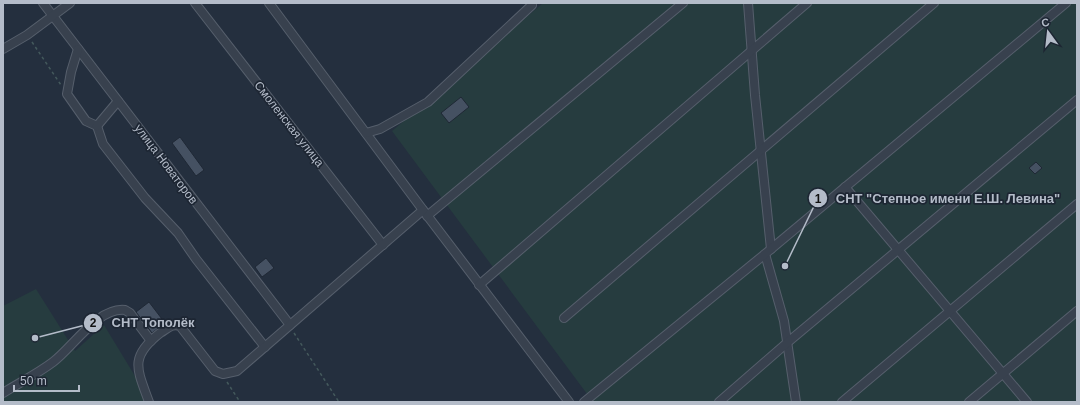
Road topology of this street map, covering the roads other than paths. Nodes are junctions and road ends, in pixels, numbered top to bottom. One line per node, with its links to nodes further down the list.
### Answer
1 (43, 3): 11 (street, улица Новаторов)
2 (70, 3): 11 (street)
3 (195, 3): 23 (street, Смоленская улица)
4 (269, 3): 18 (street)
5 (683, 3): 22 (street)
6 (748, 3): 14 (street)
7 (807, 3): 14 (street)
8 (934, 3): 19 (street)
9 (1066, 3): 20 (street)
10 (532, 5): 18 (street)
11 (53, 16): 12 (street); 13 (street, улица Новаторов)
12 (3, 49)
13 (78, 49): 15 (street, улица Новаторов); 17 (street)
14 (752, 49): 19 (street); 26 (street)
15 (118, 100): 17 (street); 30 (street, улица Новаторов)
16 (1077, 100): 24 (street)
17 (97, 126): 33 (street)
18 (366, 133): 22 (street)
19 (760, 151): 25 (street); 29 (street)
20 (845, 187): 24 (street); 25 (street)
21 (1077, 204): 27 (street)
22 (425, 213): 23 (street); 26 (street)
23 (383, 245): 30 (street)
24 (898, 249): 27 (street); 32 (street)
25 (768, 251): 32 (street); 38 (street)
26 (479, 285): 37 (street)
27 (950, 311): 34 (street); 41 (street)
28 (1077, 311): 34 (street)
29 (564, 318)
30 (290, 326): 33 (street)
31 (151, 341): 33 (street); 35 (street); 36 (street)
32 (788, 342): 39 (street); 40 (street)
33 (265, 347)
34 (1003, 374): 42 (street); 43 (street)
35 (3, 393)
36 (149, 402)
37 (569, 402)
38 (584, 402)
39 (720, 402)
40 (796, 402)
41 (842, 402)
42 (969, 402)
43 (1027, 402)

